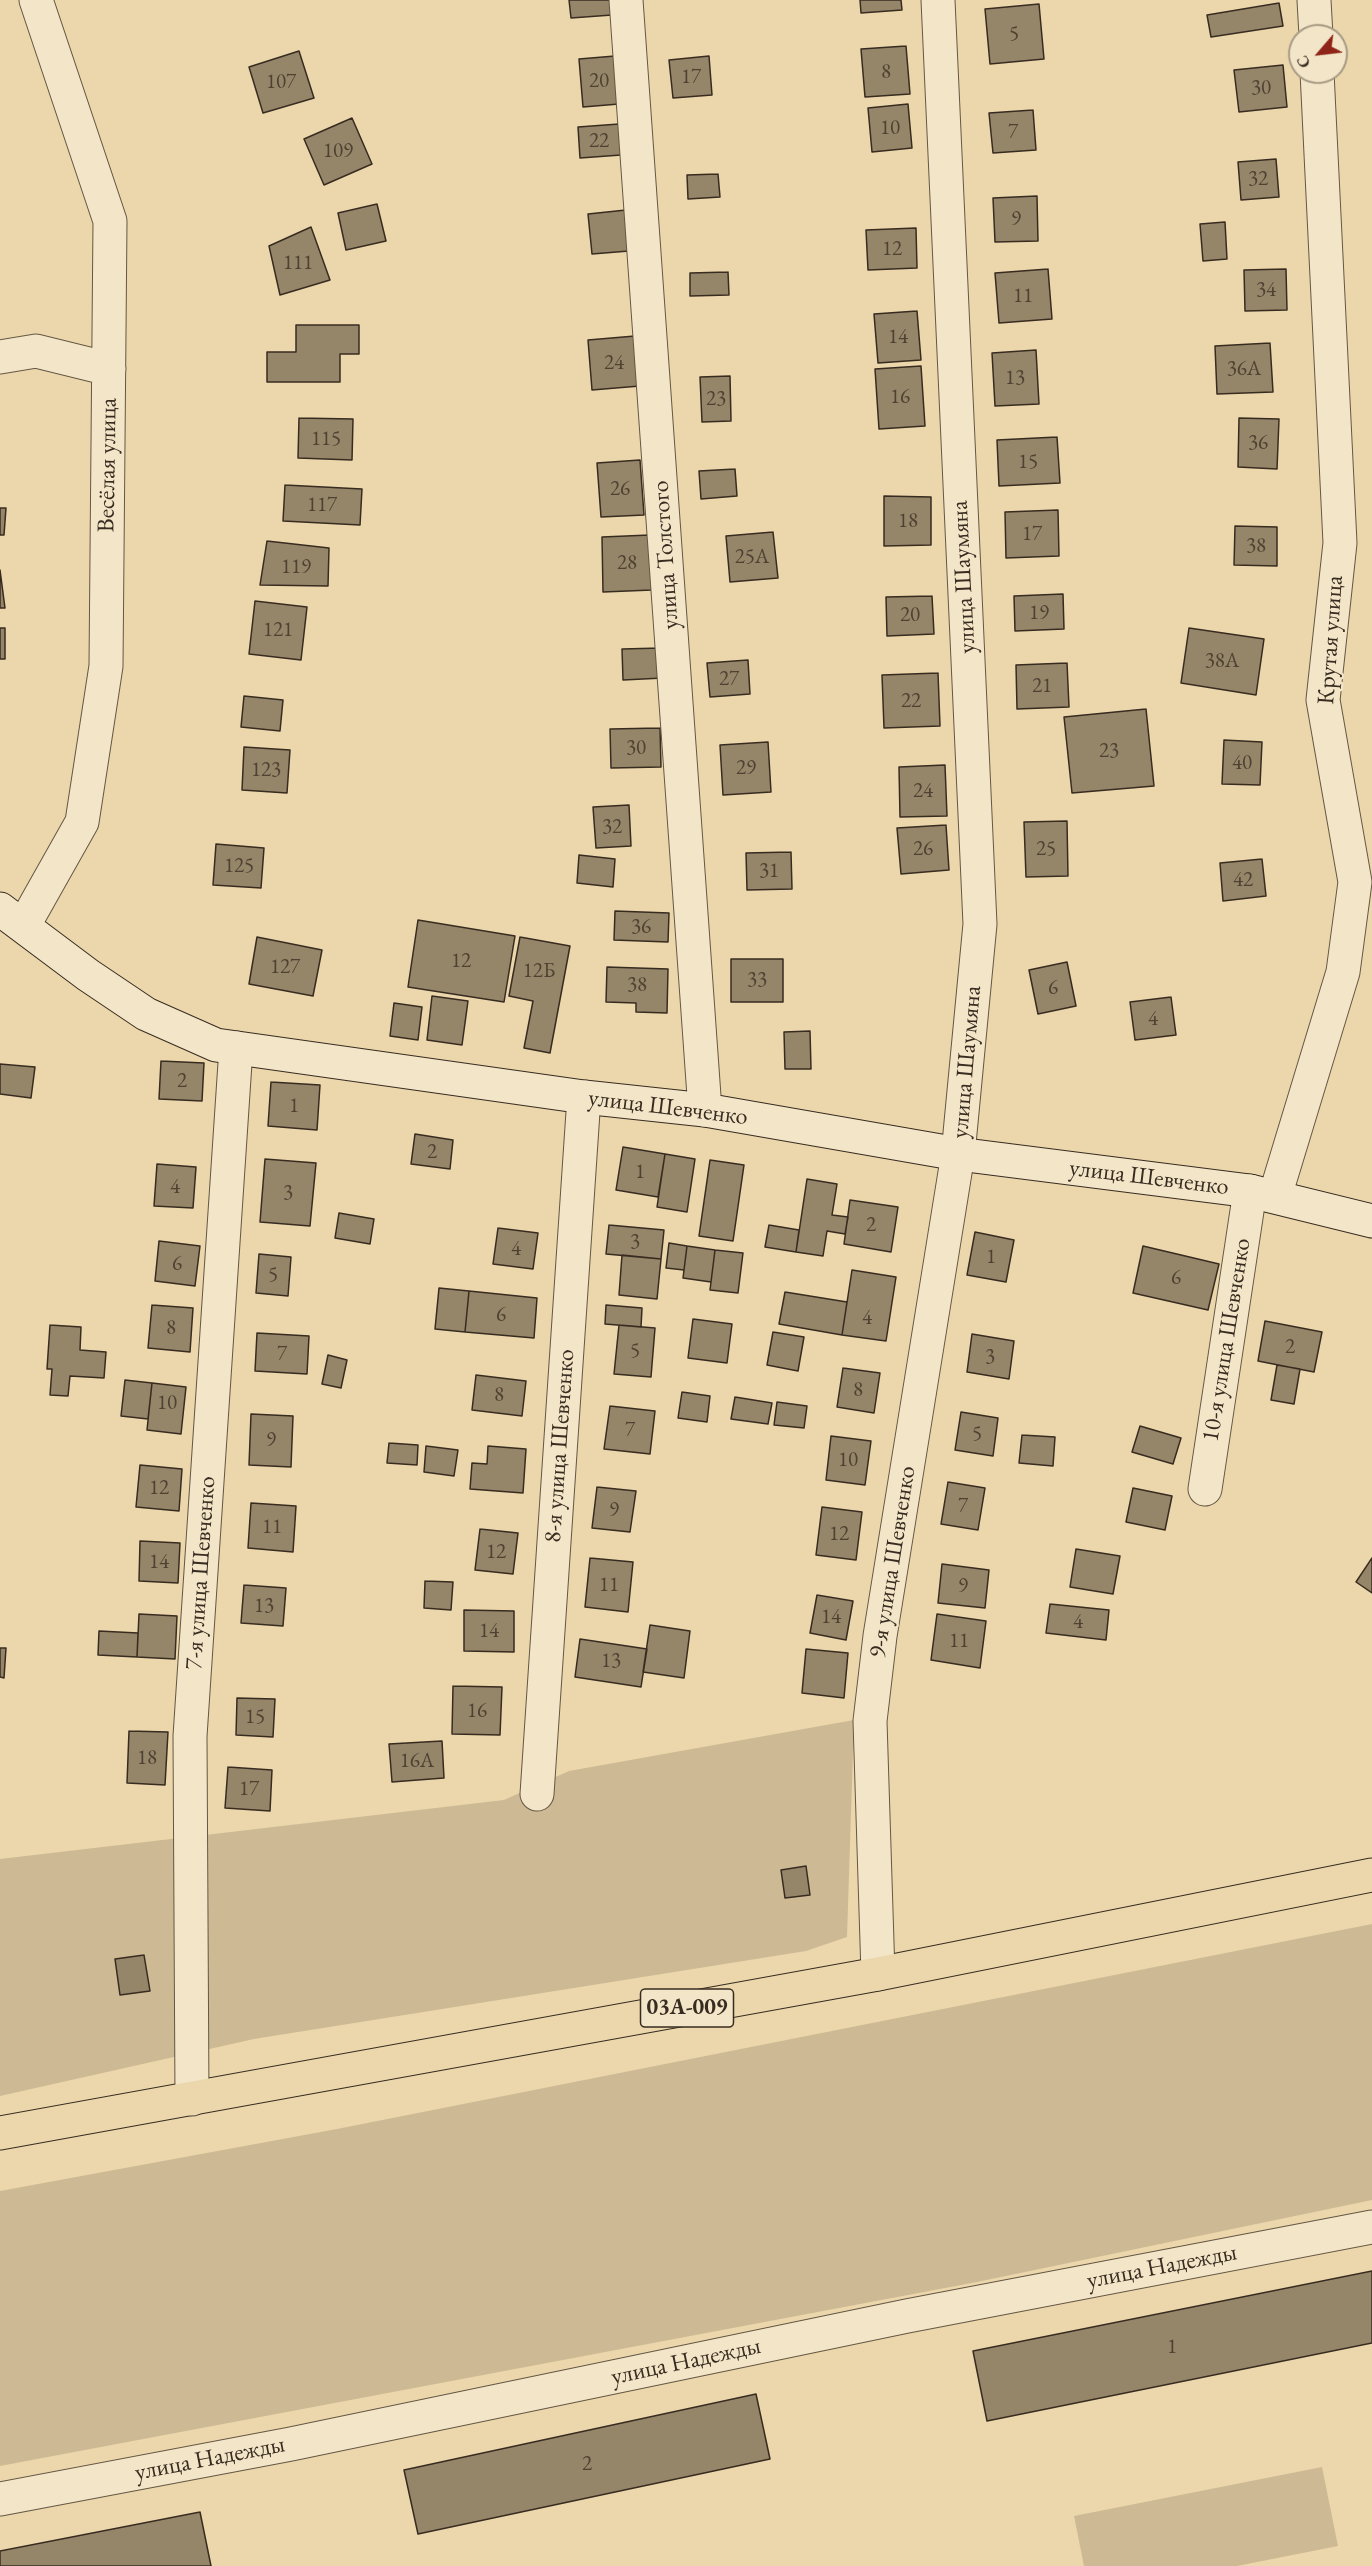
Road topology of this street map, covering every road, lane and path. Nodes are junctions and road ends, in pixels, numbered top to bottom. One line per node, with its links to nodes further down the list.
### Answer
1 (36, 0): 8 (street, Весёлая улица)
2 (626, 0): 13 (street, улица Толстого)
3 (938, 0): 14 (street, улица Шаумяна)
4 (1314, 0): 5 (street)
5 (1315, 24)
6 (1318, 84): 9 (street, Крутая улица)
7 (0, 357): 8 (street)
8 (109, 369): 10 (street, Весёлая улица)
9 (1363, 883): 15 (street, Крутая улица)
10 (12, 917): 11 (street, улица Шевченко)
11 (236, 1048): 12 (street, улица Шевченко); 21 (street, 7-я улица Шевченко)
12 (584, 1097): 13 (street, улица Шевченко); 18 (street, 8-я улица Шевченко)
13 (705, 1110): 14 (street, улица Шевченко)
14 (958, 1154): 15 (street, улица Шевченко); 20 (street, 9-я улица Шевченко)
15 (1263, 1193): 16 (street, улица Шевченко); 17 (street, 10-я улица Шевченко)
16 (1372, 1221)
17 (1205, 1489)
18 (537, 1794)
19 (1372, 1875): 20 (main road, 03А-009)
20 (878, 1974): 21 (main road, 03А-009)
21 (192, 2099): 22 (main road, 03А-009)
22 (0, 2133)
23 (1372, 2227): 24 (street, улица Надежды)
24 (0, 2499)

